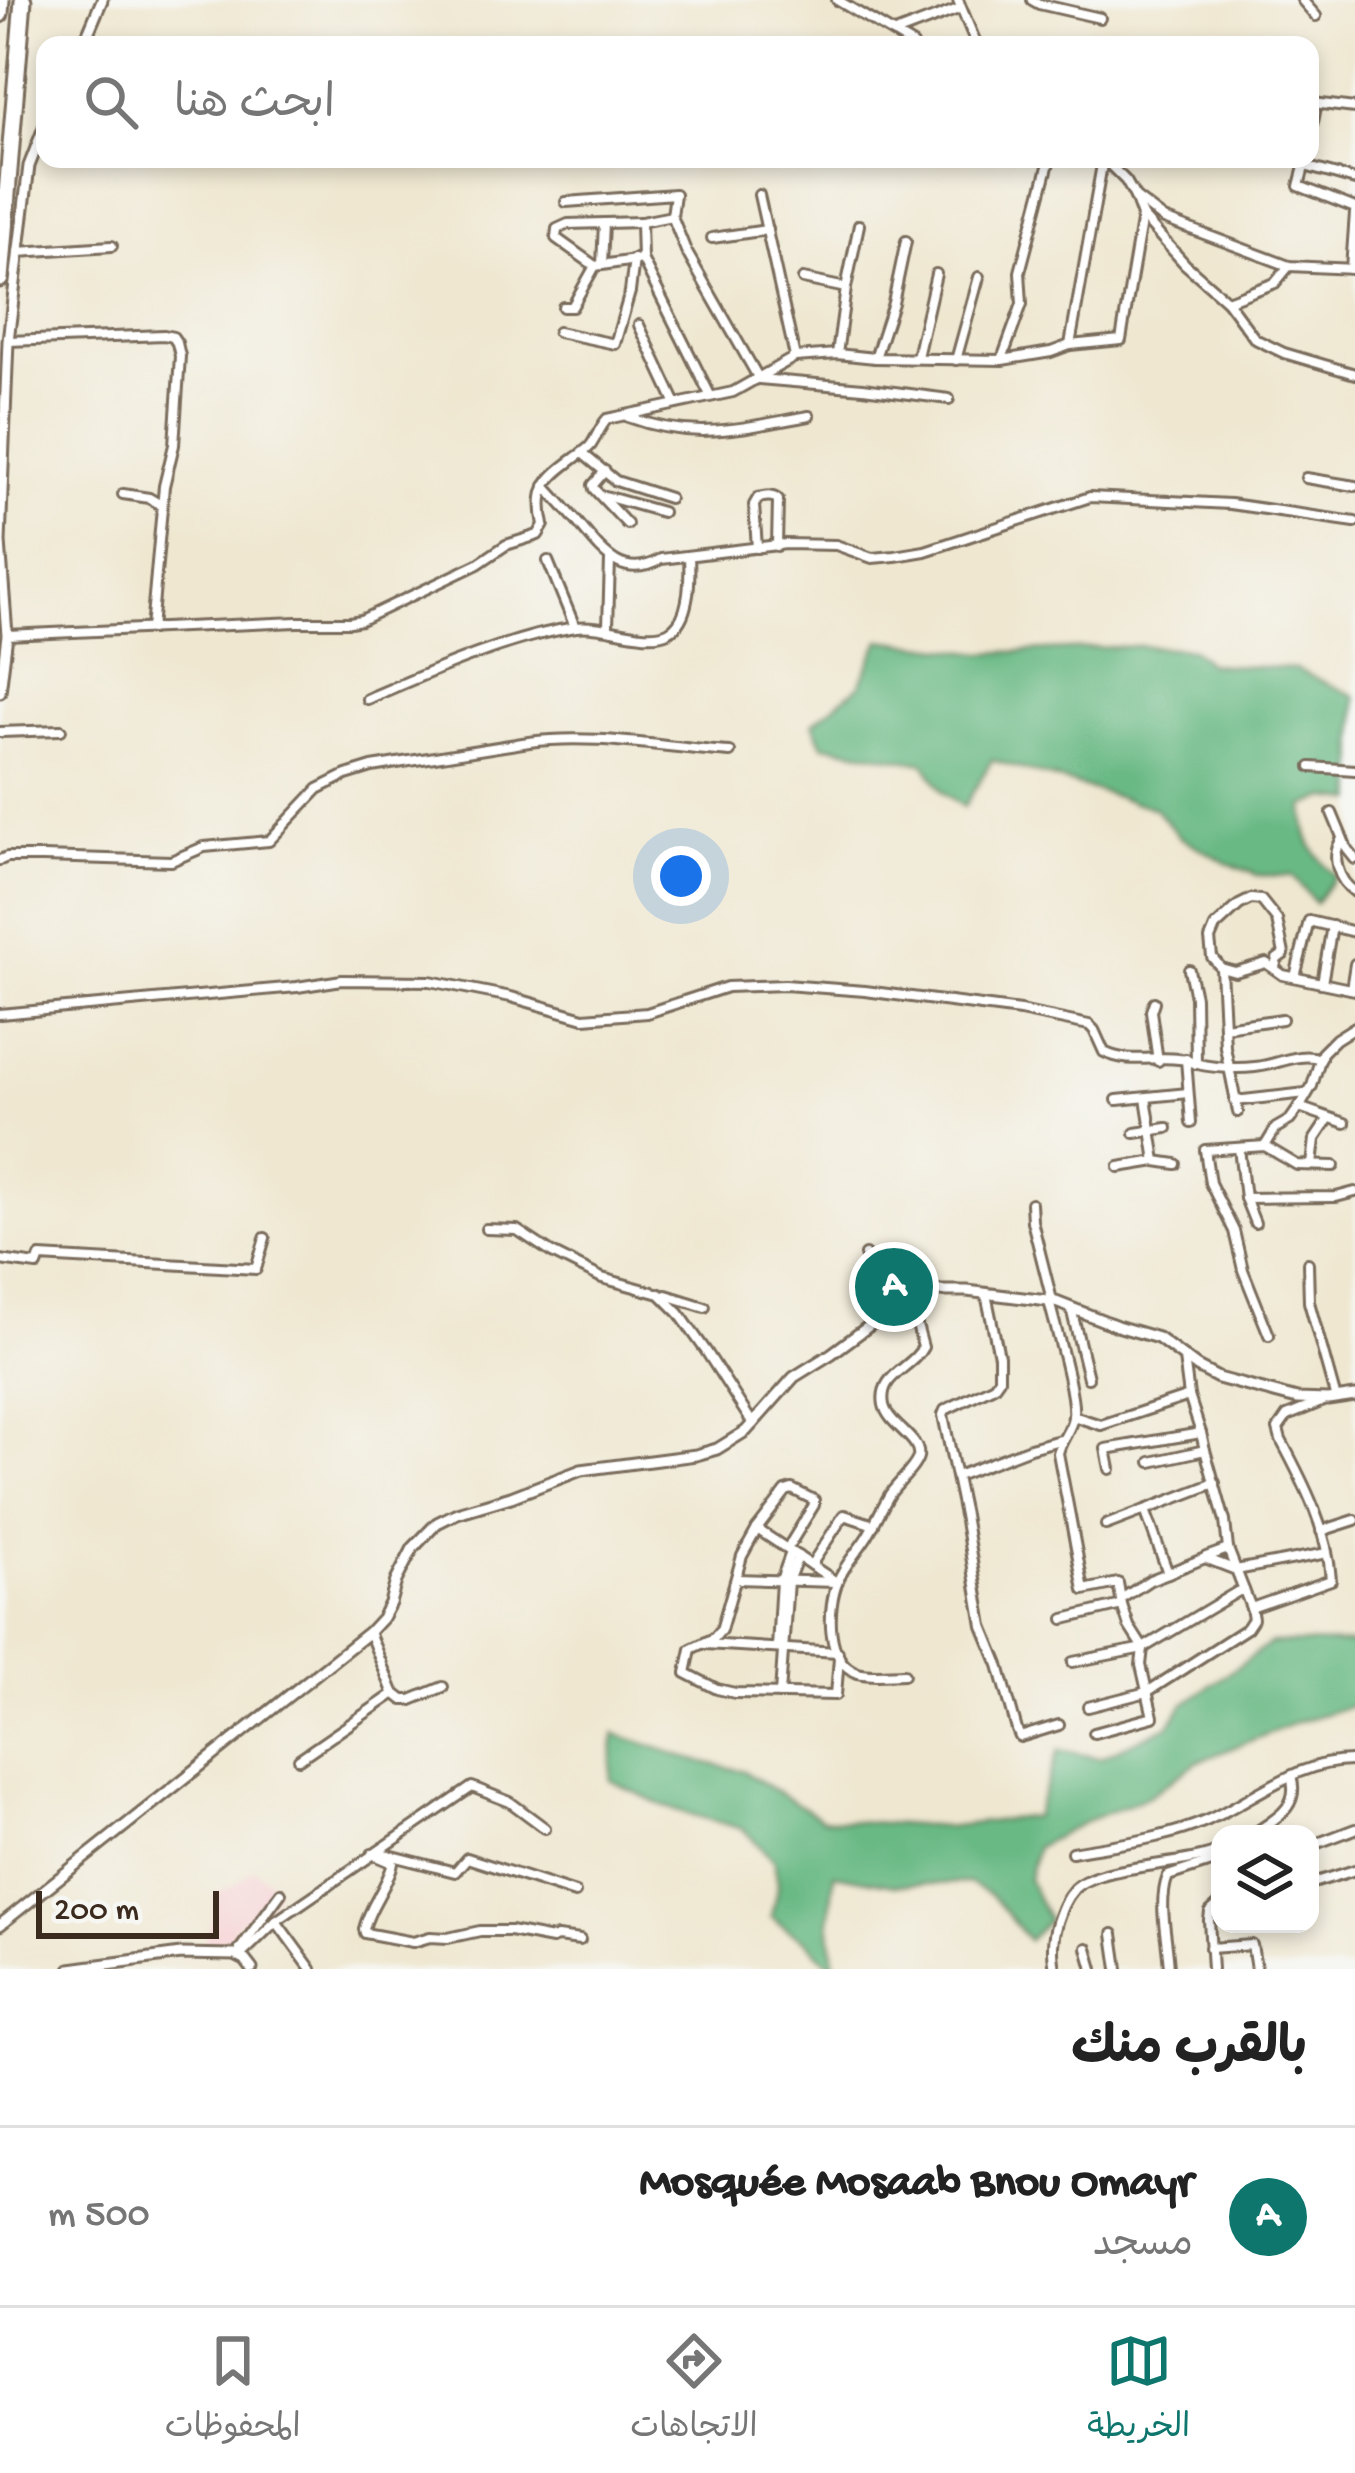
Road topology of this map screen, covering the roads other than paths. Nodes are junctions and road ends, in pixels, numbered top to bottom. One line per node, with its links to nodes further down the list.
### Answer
1 (1, 0): 8 (highway)
2 (23, 0): 44 (highway)
3 (102, 0): 12 (street)
4 (836, 0): 11 (street)
5 (1032, 0): 10 (street)
6 (1302, 0): 9 (street)
7 (960, 4): 11 (street); 14 (street)
8 (0, 14)
9 (1316, 16)
10 (1100, 18)
11 (894, 33): 13 (street)
12 (87, 36)
13 (899, 36)
14 (973, 36)
15 (1319, 104): 16 (street)
16 (1355, 107)
17 (36, 147): 37 (street)
18 (1319, 167): 23 (street)
19 (1048, 168): 58 (street)
20 (1101, 168): 52 (street)
21 (1112, 168): 25 (street)
22 (1304, 168): 27 (street)
23 (1355, 180)
24 (759, 195): 33 (street)
25 (1136, 197): 29 (street); 40 (street)
26 (566, 202): 28 (street)
27 (1355, 211): 41 (street)
28 (672, 216): 30 (street); 60 (street)
29 (1142, 216): 47 (street); 52 (street)
30 (641, 222): 31 (street); 38 (street)
31 (604, 223): 39 (street); 39 (street)
32 (859, 225): 46 (street)
33 (766, 230): 34 (street); 54 (street)
34 (712, 238)
35 (906, 241): 55 (street)
36 (112, 246): 37 (street)
37 (18, 252): 51 (street)
38 (638, 259): 39 (street); 50 (street); 61 (street)
39 (598, 265): 48 (street)
40 (1288, 266): 41 (street); 47 (street)
41 (1353, 269)
42 (936, 274): 56 (street)
43 (979, 277): 57 (street)
44 (0, 279)
45 (803, 279): 46 (street)
46 (845, 288): 53 (street)
47 (1227, 301): 59 (street)
48 (563, 307)
49 (639, 325): 63 (street)
50 (558, 332)
51 (8, 341): 74 (street); 86 (street)
52 (1070, 345): 58 (street)
53 (837, 354): 54 (street); 55 (street)
54 (794, 357): 60 (street)
55 (875, 358): 56 (street)
56 (917, 358): 57 (street)
57 (956, 360): 58 (street)
58 (1002, 361)
59 (1355, 374)
60 (759, 380): 61 (street); 62 (street)
61 (710, 396): 63 (street)
62 (950, 399)
63 (676, 404): 64 (street)
64 (625, 416): 65 (street); 66 (street)
65 (809, 416)
66 (582, 453): 67 (street); 69 (street)
67 (605, 471): 71 (street); 73 (street)
68 (1306, 478): 70 (street)
69 (545, 486): 81 (street); 85 (street)
70 (1355, 486)
71 (598, 493): 75 (street); 77 (street)
72 (123, 494): 74 (street)
73 (669, 498)
74 (162, 505): 85 (street)
75 (662, 512)
76 (1355, 522): 78 (street)
77 (627, 524)
78 (777, 545): 79 (street); 79 (street)
79 (757, 548): 80 (street)
80 (689, 556): 81 (street); 84 (street)
81 (610, 560): 84 (street)
82 (548, 561): 83 (street)
83 (575, 627): 84 (street); 88 (street)
84 (608, 627)
85 (152, 629): 86 (street)
86 (7, 635): 87 (street)
87 (0, 692)
88 (367, 699)
89 (61, 730): 90 (street)
90 (0, 731)
91 (730, 752): 97 (street)
92 (1311, 766): 93 (street)
93 (1355, 770)
94 (1332, 813): 95 (street)
95 (1342, 839): 96 (street); 98 (street)
96 (1355, 859)
97 (0, 860)
98 (1355, 892)
99 (1332, 926): 100 (street); 105 (street); 106 (street)
100 (1355, 932)
101 (1355, 964): 107 (street)
102 (1221, 968): 103 (street); 103 (street); 111 (street)
103 (1275, 968): 105 (street)
104 (1190, 970): 116 (street)
105 (1295, 977): 106 (street)
106 (1322, 984): 107 (street)
107 (1353, 990)
108 (1154, 1002): 115 (street)
109 (0, 1014): 115 (street)
110 (1282, 1019): 111 (street)
111 (1224, 1027): 117 (street)
112 (1355, 1027): 114 (street)
113 (1186, 1059): 115 (street); 116 (street); 119 (street)
114 (1321, 1059): 117 (street); 118 (street)
115 (1158, 1061)
116 (1196, 1064): 117 (street)
117 (1230, 1067): 122 (street)
118 (1307, 1092): 122 (street); 123 (street)
119 (1188, 1094): 120 (street); 126 (street)
120 (1146, 1098): 121 (street); 129 (street)
121 (1117, 1100)
122 (1234, 1101): 124 (street)
123 (1299, 1107): 125 (street); 131 (street)
124 (1238, 1112)
125 (1329, 1118): 127 (street); 135 (street)
126 (1190, 1124)
127 (1345, 1124)
128 (1167, 1128): 129 (street)
129 (1151, 1130): 130 (street); 133 (street)
130 (1135, 1133)
131 (1265, 1146): 132 (street); 135 (street)
132 (1239, 1148): 139 (street); 154 (street)
133 (1156, 1161): 134 (street); 137 (street)
134 (1176, 1164)
135 (1312, 1165): 136 (street)
136 (1334, 1166)
137 (1119, 1167)
138 (1355, 1192): 139 (street)
139 (1245, 1198): 141 (street)
140 (1031, 1203): 150 (street)
141 (1255, 1223)
142 (486, 1229): 147 (street)
143 (265, 1238): 145 (street)
144 (865, 1255): 153 (street)
145 (0, 1261)
146 (1308, 1264): 159 (street)
147 (660, 1294): 151 (street); 161 (street)
148 (986, 1294): 149 (street); 150 (street); 167 (street)
149 (910, 1300): 153 (street); 171 (street)
150 (1051, 1301): 152 (street); 160 (street)
151 (705, 1307)
152 (1071, 1308): 155 (street); 156 (street)
153 (888, 1312): 161 (street)
154 (1269, 1335)
155 (1184, 1358): 157 (street); 159 (street)
156 (1088, 1378)
157 (1190, 1396): 160 (street); 162 (street)
158 (1355, 1396): 159 (street)
159 (1332, 1399): 174 (street)
160 (1073, 1416): 163 (street)
161 (753, 1424): 189 (street)
162 (1201, 1433): 164 (street); 166 (street)
163 (1062, 1440): 167 (street); 186 (street)
164 (1205, 1450): 165 (street); 168 (street)
165 (1151, 1462)
166 (1110, 1469)
167 (957, 1477): 201 (street)
168 (1215, 1483): 169 (street); 175 (street)
169 (1145, 1510): 172 (street); 181 (street)
170 (1355, 1520): 174 (street)
171 (874, 1525): 179 (street); 184 (street)
172 (1106, 1525)
173 (757, 1529): 176 (street); 176 (street); 182 (street)
174 (1321, 1531): 177 (street)
175 (1228, 1549): 178 (street); 180 (street)
176 (792, 1552): 179 (street); 183 (street)
177 (1327, 1553): 180 (street); 187 (street)
178 (1204, 1558): 180 (street); 181 (street)
179 (812, 1565): 184 (street)
180 (1236, 1570): 185 (street)
181 (1168, 1573): 186 (street)
182 (736, 1579): 183 (street); 190 (street)
183 (785, 1581): 184 (street); 191 (street)
184 (837, 1582): 193 (street)
185 (1244, 1590): 187 (street); 192 (street)
186 (1122, 1602): 188 (street); 192 (street)
187 (1251, 1608): 198 (street)
188 (1064, 1619)
189 (369, 1632): 197 (street); 221 (street)
190 (703, 1644): 191 (street); 199 (street)
191 (781, 1648): 193 (street); 199 (street)
192 (1143, 1648): 194 (street); 198 (street)
193 (838, 1654): 195 (street); 199 (street)
194 (1073, 1662)
195 (904, 1674)
196 (443, 1688): 197 (street)
197 (393, 1692): 203 (street)
198 (1147, 1692): 200 (street); 202 (street)
199 (780, 1694)
200 (1088, 1707)
201 (1059, 1725)
202 (1094, 1733)
203 (299, 1760)
204 (1355, 1761): 205 (street)
205 (1291, 1776): 206 (street); 210 (street)
206 (1265, 1825)
207 (545, 1828): 211 (street)
208 (1355, 1829): 209 (street)
209 (1319, 1842)
210 (1072, 1852)
211 (374, 1853): 217 (street); 220 (street); 223 (street)
212 (1211, 1857): 230 (street)
213 (1211, 1859): 233 (street)
214 (1355, 1870): 215 (street)
215 (1319, 1881)
216 (280, 1893): 226 (street)
217 (575, 1893)
218 (1211, 1911): 219 (street)
219 (1209, 1920): 225 (street)
220 (276, 1921): 226 (street); 229 (street)
221 (0, 1925)
222 (1113, 1934): 232 (street)
223 (580, 1940)
224 (1087, 1948): 231 (street)
225 (1210, 1948): 234 (street); 235 (street)
226 (238, 1955): 227 (street); 228 (street)
227 (70, 1969)
228 (252, 1969)
229 (311, 1969)
230 (1055, 1969)
231 (1093, 1969)
232 (1118, 1969)
233 (1169, 1969)
234 (1212, 1969)
235 (1256, 1969)

